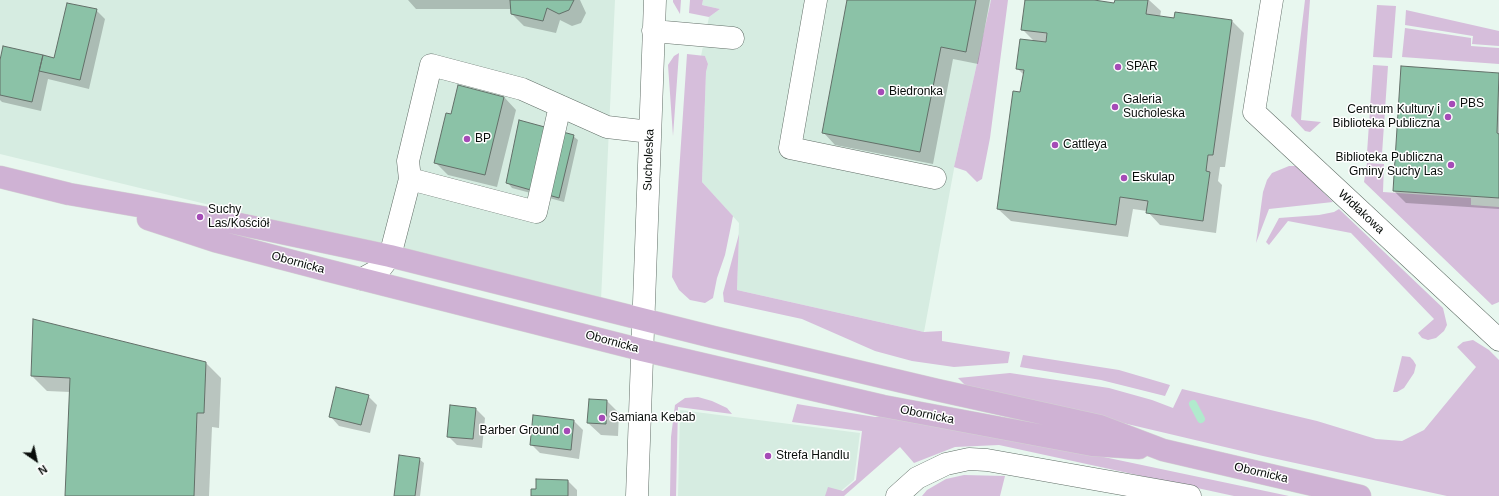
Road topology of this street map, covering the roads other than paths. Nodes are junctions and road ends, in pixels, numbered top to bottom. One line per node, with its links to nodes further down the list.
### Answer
1 (655, 0): 4 (street, Sucholeska)
2 (816, 0): 9 (street)
3 (1272, 0): 15 (street, Widłakowa)
4 (653, 31): 5 (street); 7 (street, Sucholeska)
5 (734, 38)
6 (560, 106): 7 (street); 10 (street); 10 (street)
7 (650, 132): 14 (street, Sucholeska)
8 (0, 177): 11 (main road, Obornicka)
9 (935, 178)
10 (410, 179): 12 (street)
11 (69, 194): 12 (main road, Obornicka); 13 (main road, Obornicka)
12 (390, 256): 13 (street); 14 (main road, Obornicka)
13 (362, 279): 16 (main road, Obornicka)
14 (644, 319): 16 (street, Sucholeska); 17 (main road, Obornicka)
15 (1495, 331)
16 (642, 350): 17 (main road, Obornicka); 18 (street, Sucholeska)
17 (1163, 450): 21 (main road, Obornicka)
18 (637, 496)
19 (898, 496): 20 (street)
20 (1190, 496)
21 (1360, 496)

